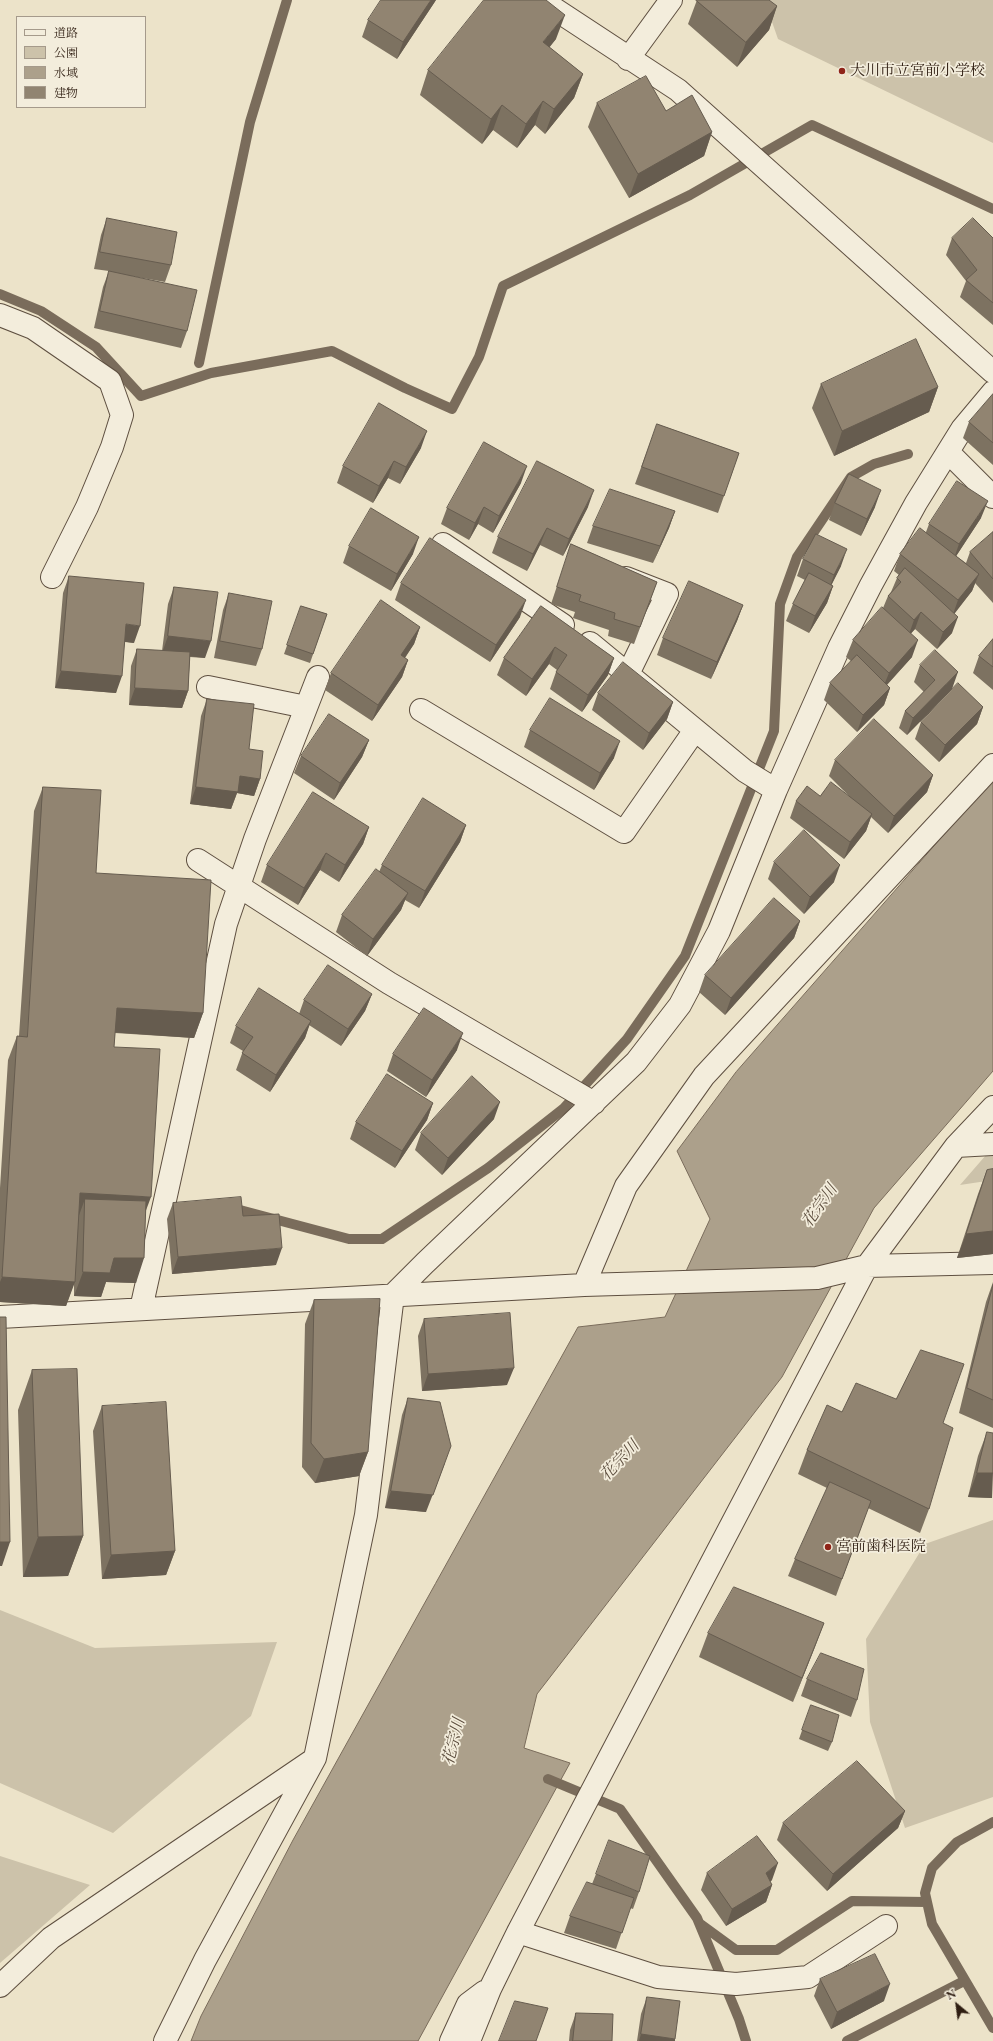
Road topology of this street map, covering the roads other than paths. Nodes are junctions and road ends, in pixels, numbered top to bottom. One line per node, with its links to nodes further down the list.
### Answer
1 (541, 0): 3 (street)
2 (671, 0): 3 (street)
3 (628, 59): 5 (street)
4 (0, 315): 11 (street)
5 (993, 372)
6 (993, 392): 7 (street)
7 (948, 452): 8 (street); 19 (street)
8 (993, 497)
9 (443, 544): 12 (street)
10 (605, 570): 12 (street)
11 (52, 577)
12 (628, 674): 17 (street)
13 (318, 678): 15 (street)
14 (208, 687): 15 (street)
15 (306, 707): 21 (street)
16 (422, 710): 17 (street)
17 (695, 730): 19 (street)
18 (993, 765): 28 (street)
19 (776, 790): 22 (street)
20 (198, 860): 21 (street)
21 (238, 886): 22 (street); 30 (street)
22 (594, 1103): 29 (street)
23 (993, 1107): 25 (street)
24 (993, 1144): 25 (street)
25 (956, 1146): 27 (street)
26 (993, 1264): 27 (street)
27 (867, 1266): 28 (street); 34 (street)
28 (584, 1285): 29 (street)
29 (393, 1295): 30 (street); 32 (street)
30 (142, 1309): 31 (street)
31 (0, 1317)
32 (315, 1758): 35 (street); 37 (street)
33 (886, 1926): 34 (street)
34 (518, 1932): 36 (street)
35 (0, 1986)
36 (490, 1988): 38 (street); 39 (street)
37 (165, 2041)
38 (451, 2041)
39 (469, 2041)

